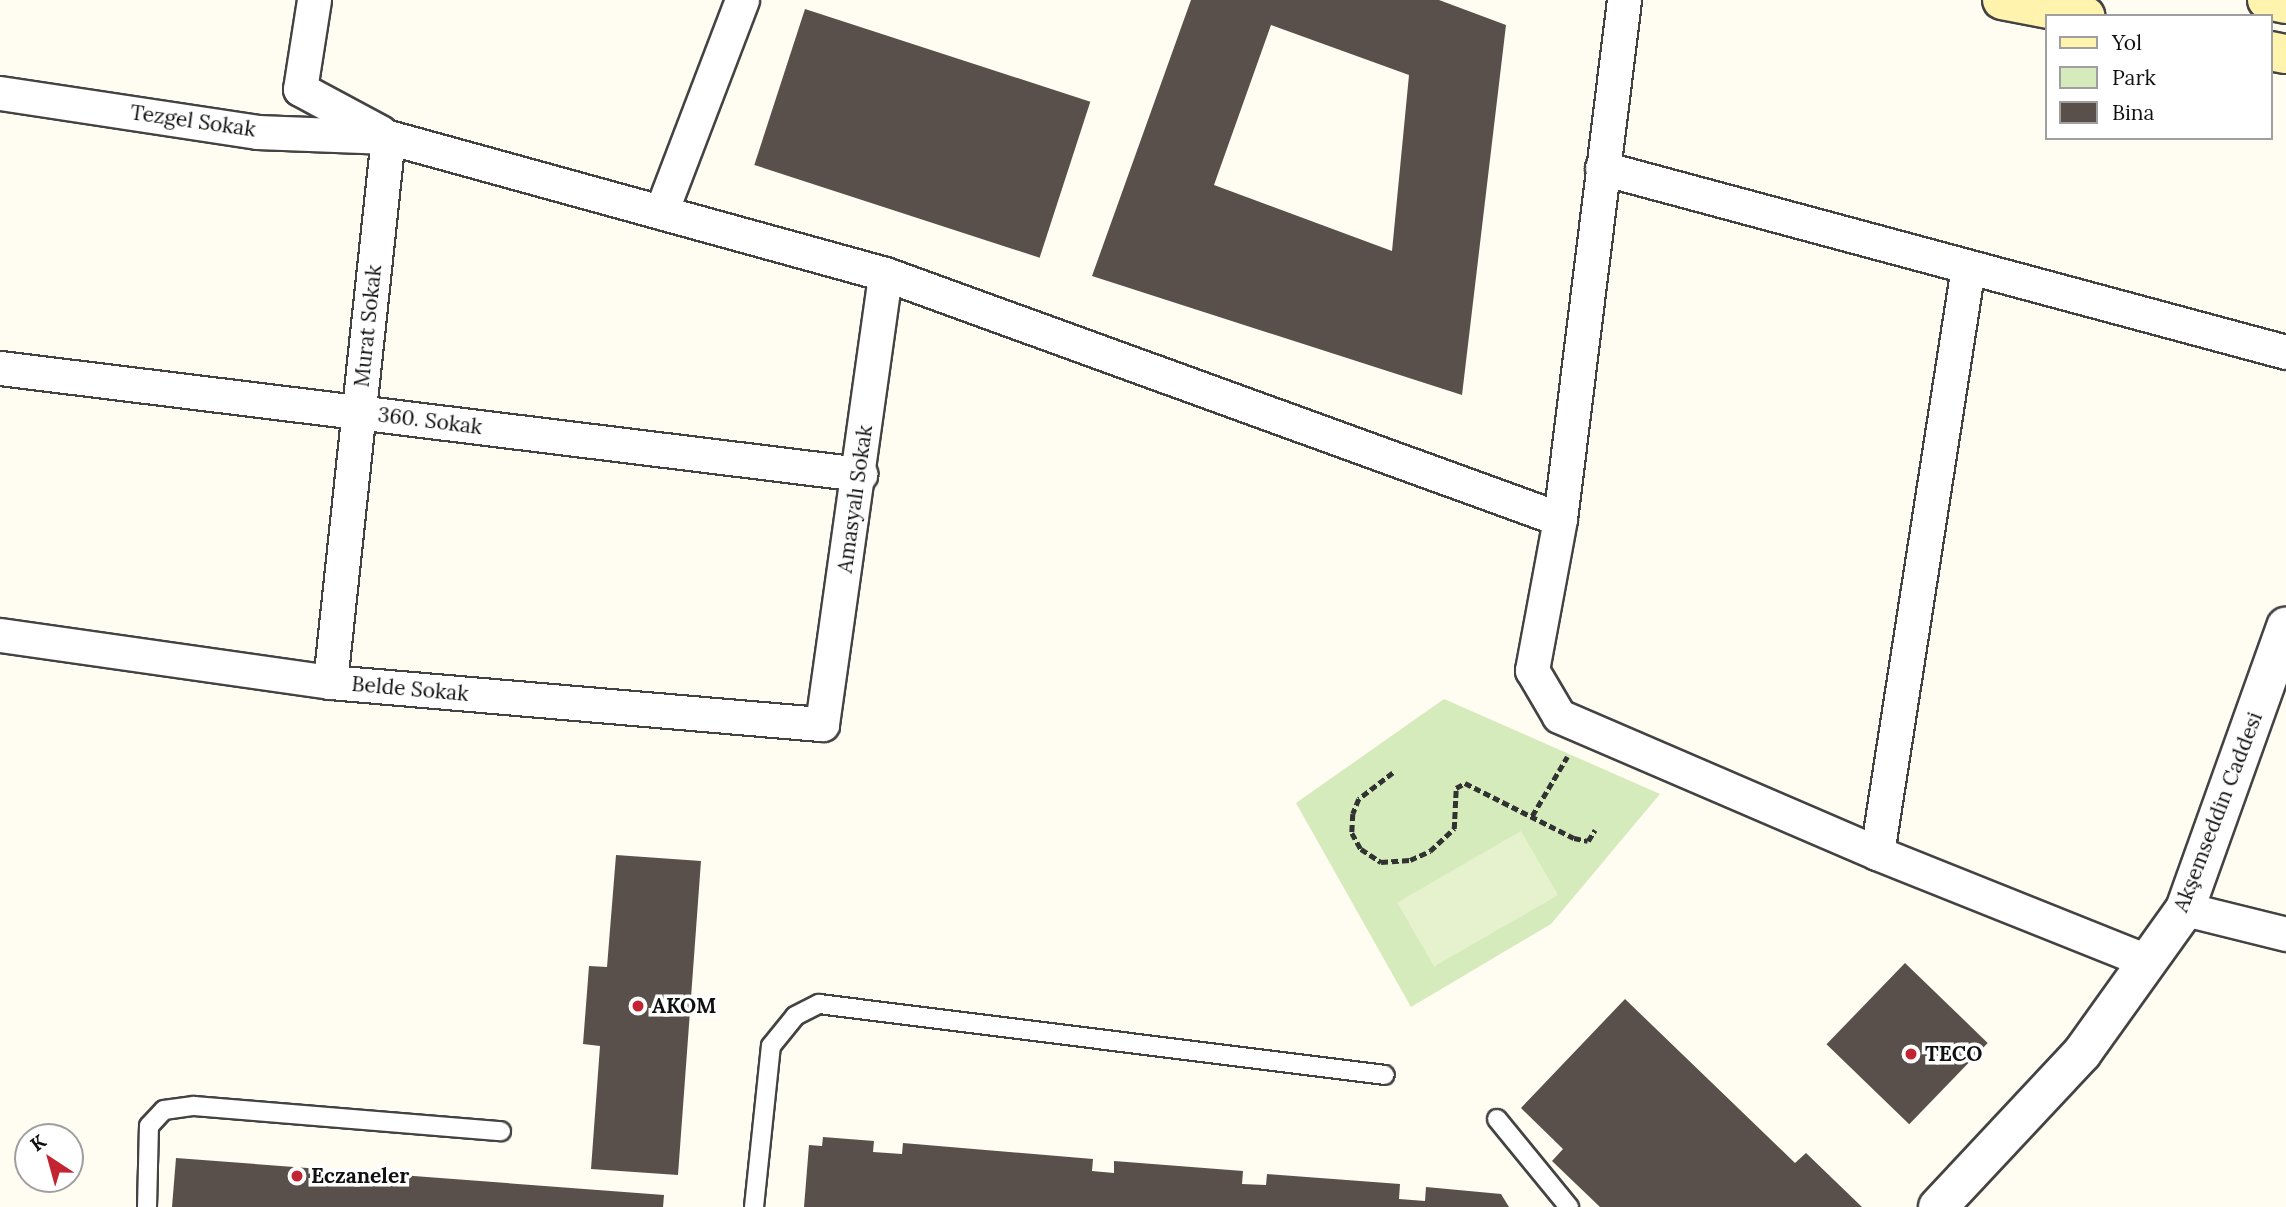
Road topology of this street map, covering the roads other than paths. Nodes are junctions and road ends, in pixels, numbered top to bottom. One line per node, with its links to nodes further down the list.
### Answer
1 (314, 0): 9 (street)
2 (742, 0): 11 (street)
3 (1624, 0): 10 (street)
4 (2002, 0): 7 (main road)
5 (2267, 0): 6 (main road)
6 (2286, 4)
7 (2075, 14)
8 (0, 93): 9 (street, Tezgel Sokak)
9 (388, 137): 11 (street); 16 (street, Murat Sokak)
10 (1602, 168): 12 (street); 18 (street)
11 (662, 212): 13 (street)
12 (1968, 267): 14 (street); 23 (street)
13 (885, 274): 17 (street, Amasyalı Sokak); 18 (street)
14 (2286, 352)
15 (0, 368): 16 (street, 360. Sokak)
16 (358, 412): 17 (street, 360. Sokak); 21 (street, Murat Sokak)
17 (860, 474): 22 (street, Amasyalı Sokak)
18 (1560, 519): 23 (street)
19 (2286, 627): 24 (street, Akşemseddin Caddesi)
20 (0, 635): 21 (street, Belde Sokak)
21 (330, 682): 22 (street, Belde Sokak)
22 (822, 724)
23 (1877, 853): 26 (street)
24 (2185, 909): 25 (street); 26 (street, Akşemseddin Caddesi)
25 (2286, 934)
26 (2147, 961): 33 (street, Akşemseddin Caddesi)
27 (1385, 1075): 31 (lane)
28 (1497, 1119): 32 (lane)
29 (501, 1131): 30 (lane)
30 (147, 1207)
31 (754, 1207)
32 (1569, 1207)
33 (1938, 1207)

